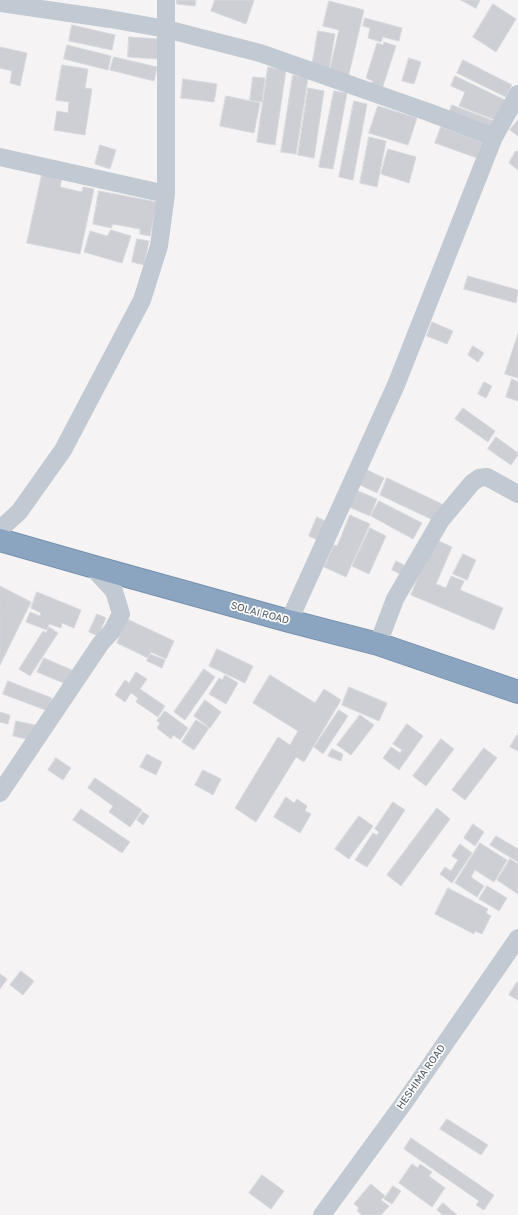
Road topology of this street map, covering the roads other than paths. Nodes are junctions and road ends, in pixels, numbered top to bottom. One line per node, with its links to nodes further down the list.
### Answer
1 (166, 0): 3 (street)
2 (0, 3): 3 (street)
3 (166, 29): 5 (street); 7 (street)
4 (518, 94): 5 (street)
5 (494, 137): 12 (street)
6 (0, 157): 7 (street)
7 (166, 194): 9 (street)
8 (518, 494): 13 (street)
9 (0, 530)
10 (0, 540): 11 (highway, SOLAI ROAD)
11 (91, 566): 12 (highway, SOLAI ROAD); 15 (street)
12 (289, 621): 13 (highway, SOLAI ROAD)
13 (378, 644): 14 (highway, SOLAI ROAD)
14 (518, 692)
15 (0, 793)
16 (518, 938): 17 (street, HESHIMA ROAD)
17 (322, 1215)

